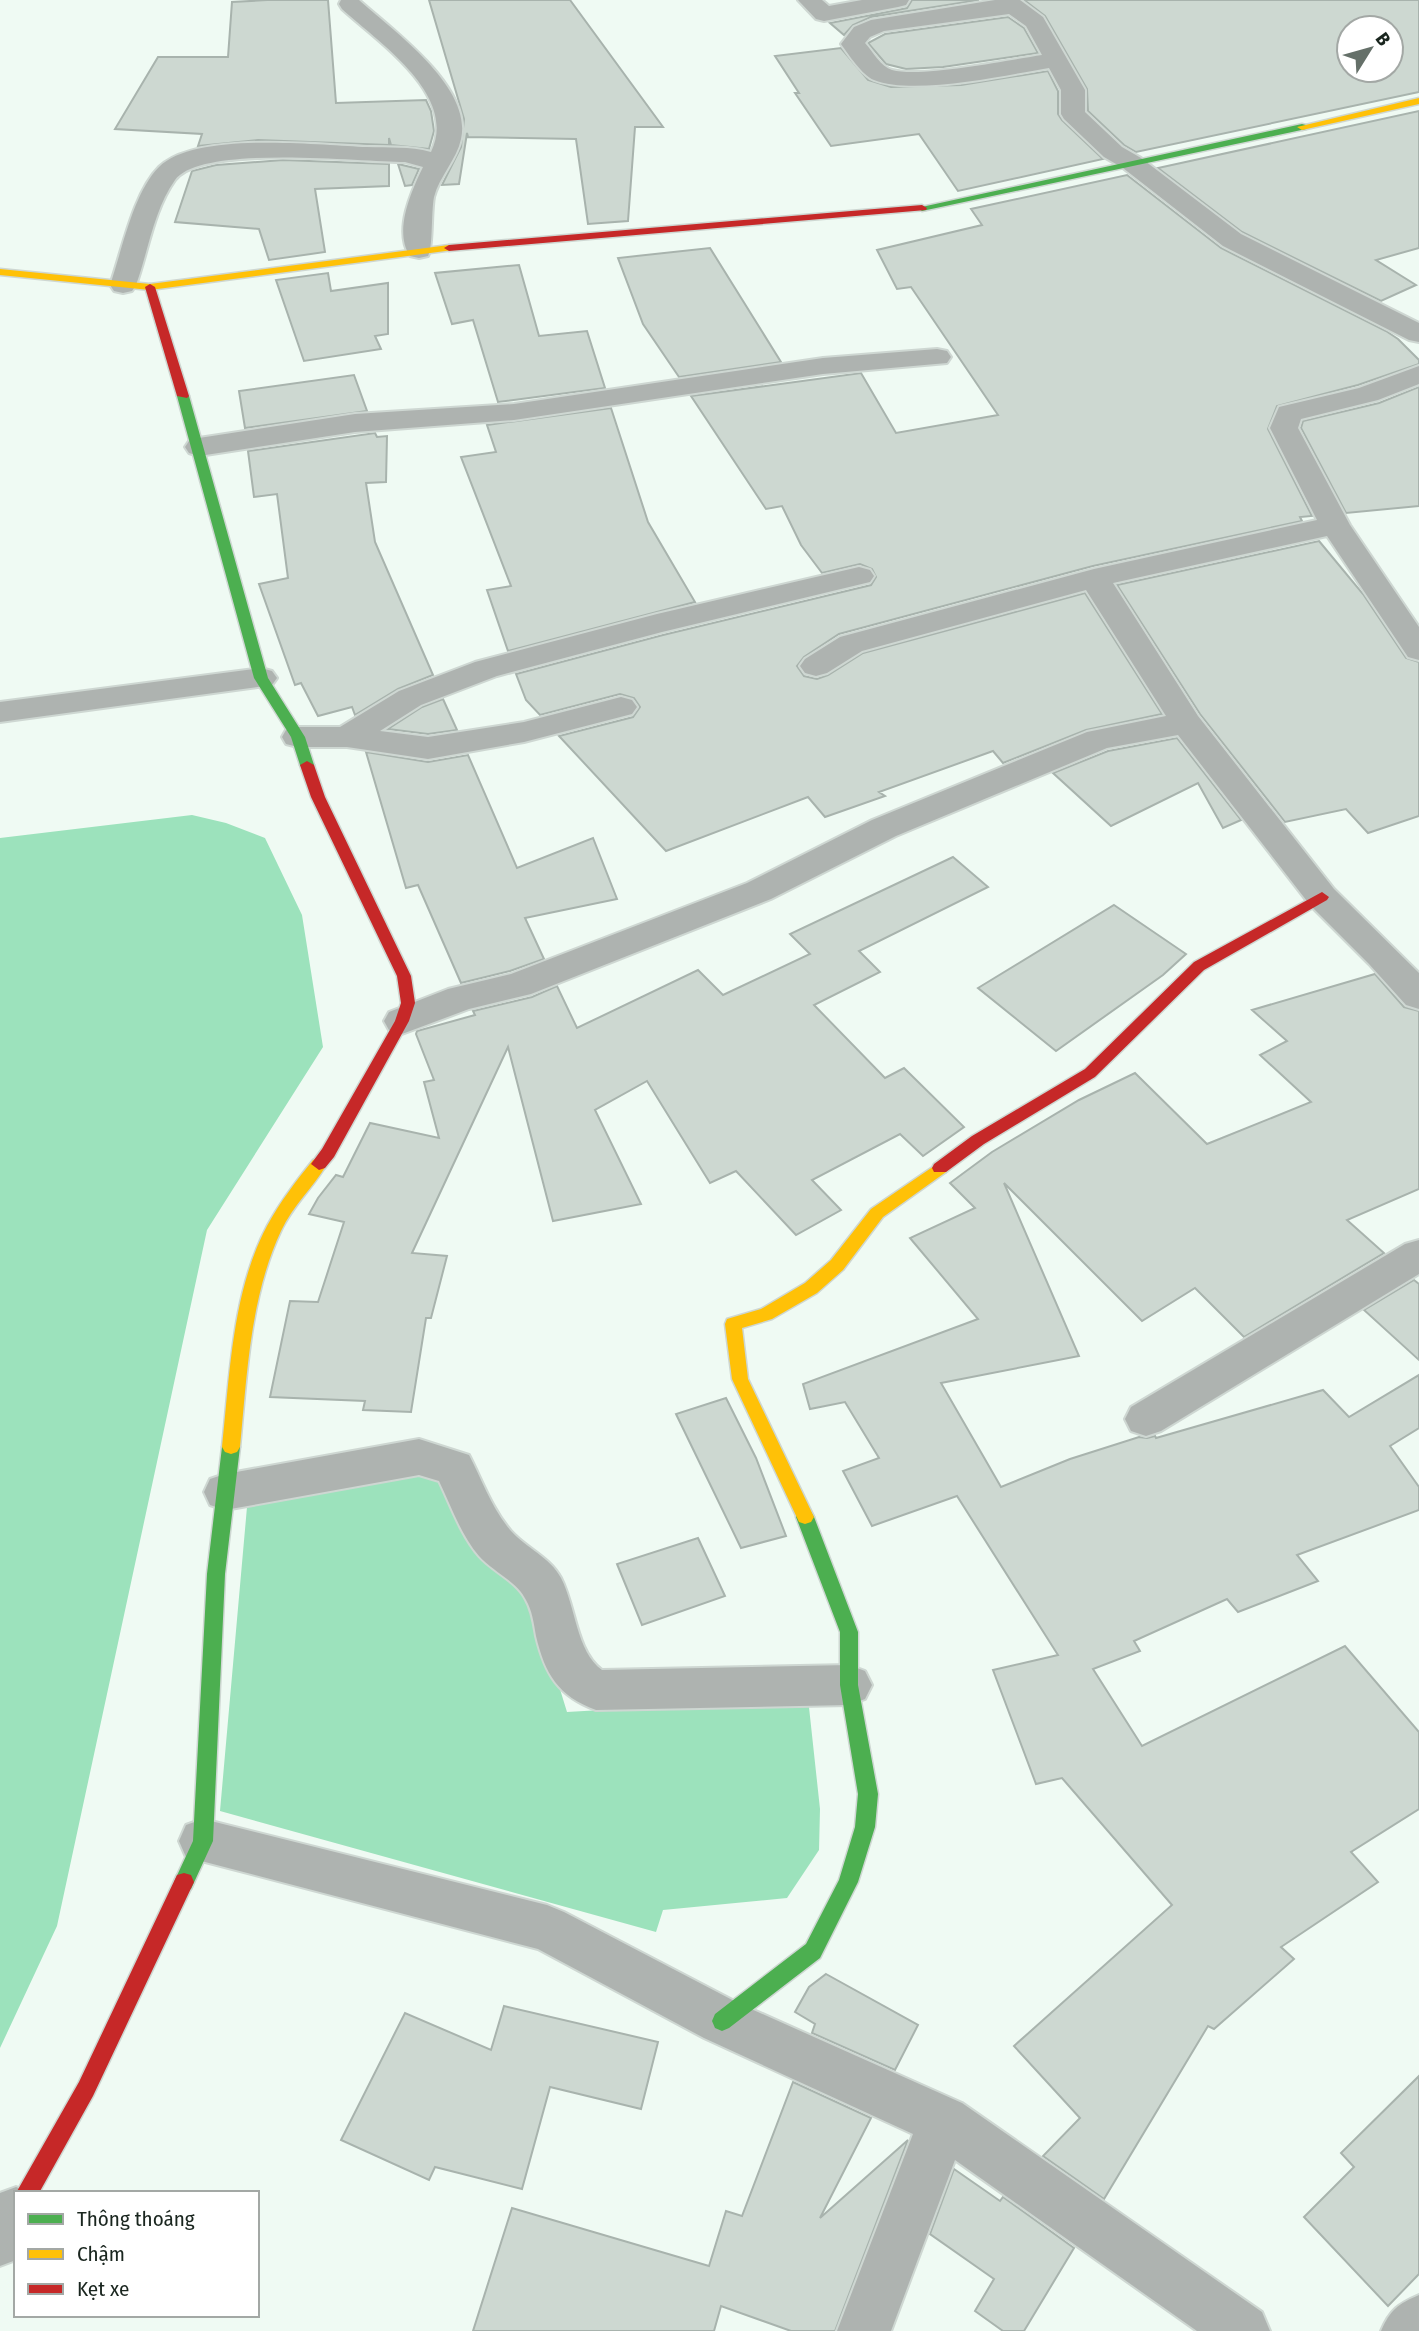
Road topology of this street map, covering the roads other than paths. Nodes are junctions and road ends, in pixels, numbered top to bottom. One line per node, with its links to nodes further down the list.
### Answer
1 (809, 0): 2 (street)
2 (898, 0)
3 (1010, 3): 5 (street); 5 (street)
4 (350, 4): 8 (street)
5 (1055, 60): 7 (street)
6 (1419, 100): 7 (street)
7 (1132, 163): 9 (street); 13 (street)
8 (437, 164): 9 (street); 11 (street)
9 (419, 250): 12 (street)
10 (0, 272): 11 (street)
11 (123, 285): 12 (street)
12 (150, 287): 16 (street)
13 (1419, 334)
14 (937, 357): 16 (street)
15 (1419, 374): 17 (street)
16 (199, 447): 22 (street)
17 (1335, 525): 19 (street); 20 (street)
18 (859, 576): 27 (street)
19 (1094, 578): 21 (street); 25 (street)
20 (1419, 650)
21 (816, 666)
22 (261, 678): 24 (street); 26 (street)
23 (621, 707): 27 (street)
24 (0, 712)
25 (1186, 723): 28 (street); 30 (street)
26 (298, 737): 27 (street); 30 (street)
27 (347, 737)
28 (1322, 897): 29 (street); 34 (street)
29 (1419, 996)
30 (402, 1021): 33 (street)
31 (1419, 1255): 32 (street)
32 (1146, 1419)
33 (225, 1492): 34 (street); 35 (street)
34 (849, 1685): 36 (street)
35 (203, 1841): 36 (street); 38 (street)
36 (722, 2021): 37 (street)
37 (944, 2121): 42 (street); 43 (street)
38 (28, 2191)
39 (14, 2216): 40 (street)
40 (0, 2241)
41 (1419, 2322): 44 (street)
42 (864, 2331)
43 (1243, 2331)
44 (1408, 2331)

